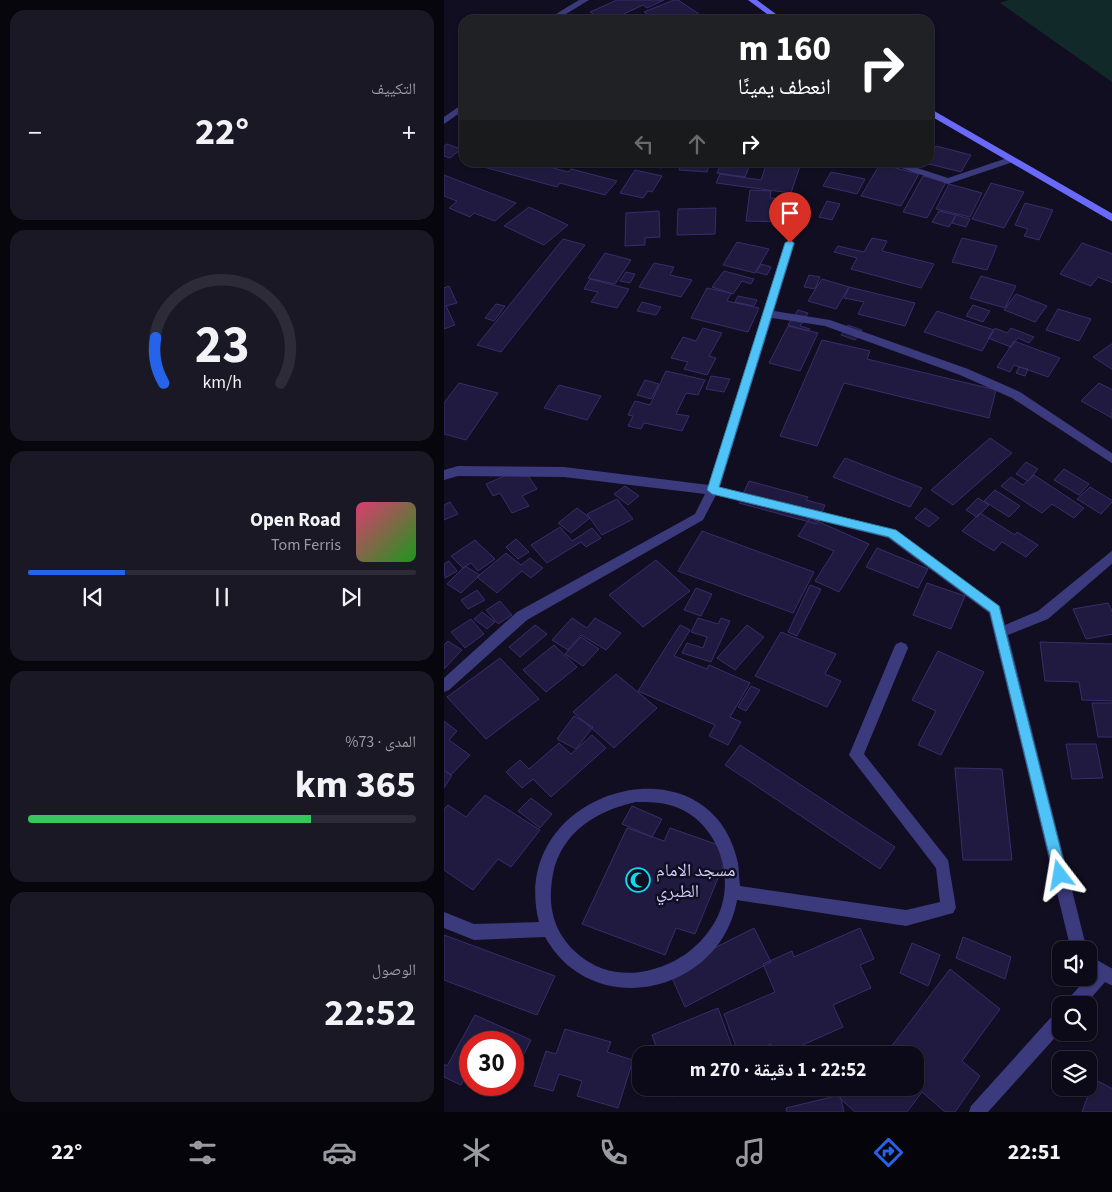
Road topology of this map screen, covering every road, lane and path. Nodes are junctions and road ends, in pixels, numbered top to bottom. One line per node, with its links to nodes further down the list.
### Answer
1 (584, 0): 3 (street)
2 (752, 0): 4 (main road)
3 (558, 15)
4 (773, 15)
5 (459, 110): 7 (street)
6 (934, 113): 8 (main road)
7 (444, 121)
8 (1010, 160): 9 (street); 10 (main road)
9 (904, 167)
10 (1112, 219)
11 (790, 243): 12 (street)
12 (768, 314): 13 (street); 15 (street)
13 (1112, 460)
14 (444, 475): 15 (street)
15 (712, 490): 17 (street); 19 (street)
16 (1112, 555): 17 (street)
17 (1001, 632): 23 (street)
18 (901, 648): 20 (street)
19 (444, 686)
20 (732, 892): 22 (street); 22 (street)
21 (444, 920): 22 (street)
22 (548, 929)
23 (1077, 941)
24 (1097, 968): 25 (street)
25 (1108, 975): 26 (street)
26 (1084, 996)
27 (1052, 1029): 28 (street)
28 (976, 1112)

